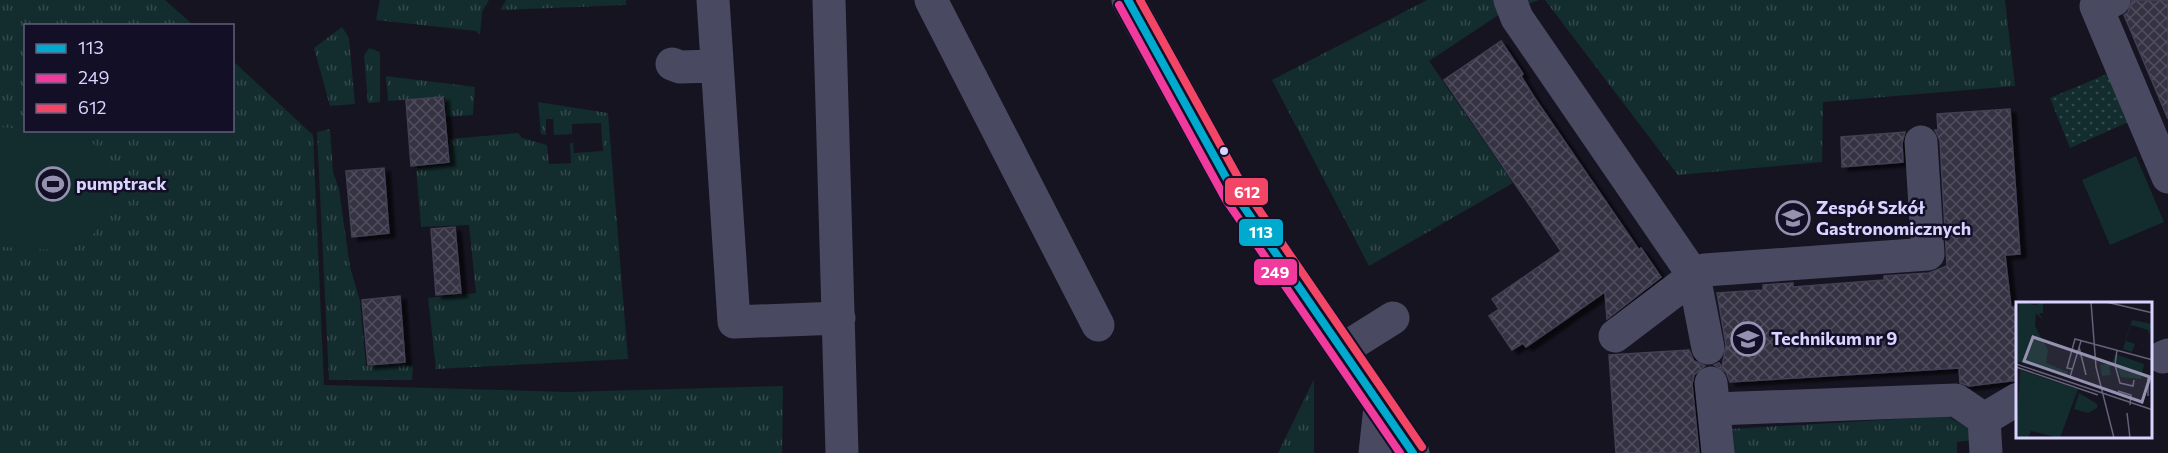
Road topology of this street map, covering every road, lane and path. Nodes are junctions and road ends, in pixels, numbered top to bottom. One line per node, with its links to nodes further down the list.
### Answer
1 (713, 0): 8 (street)
2 (829, 0): 12 (street)
3 (931, 0): 14 (street)
4 (1128, 0): 17 (street)
5 (1509, 0): 11 (street)
6 (2114, 0): 10 (street)
7 (672, 64): 8 (street)
8 (716, 66): 12 (street)
9 (1921, 142): 11 (street)
10 (2168, 177)
11 (1694, 276): 15 (street); 16 (street)
12 (839, 318): 21 (street)
13 (1393, 318): 17 (street)
14 (1098, 325)
15 (1615, 336)
16 (1708, 348)
17 (1342, 350): 19 (street)
18 (2016, 400): 20 (street)
19 (1380, 406): 22 (street); 23 (street)
20 (1984, 419): 24 (street); 25 (street)
21 (842, 453)
22 (1375, 453)
23 (1413, 453)
24 (1718, 453)
25 (1986, 453)

